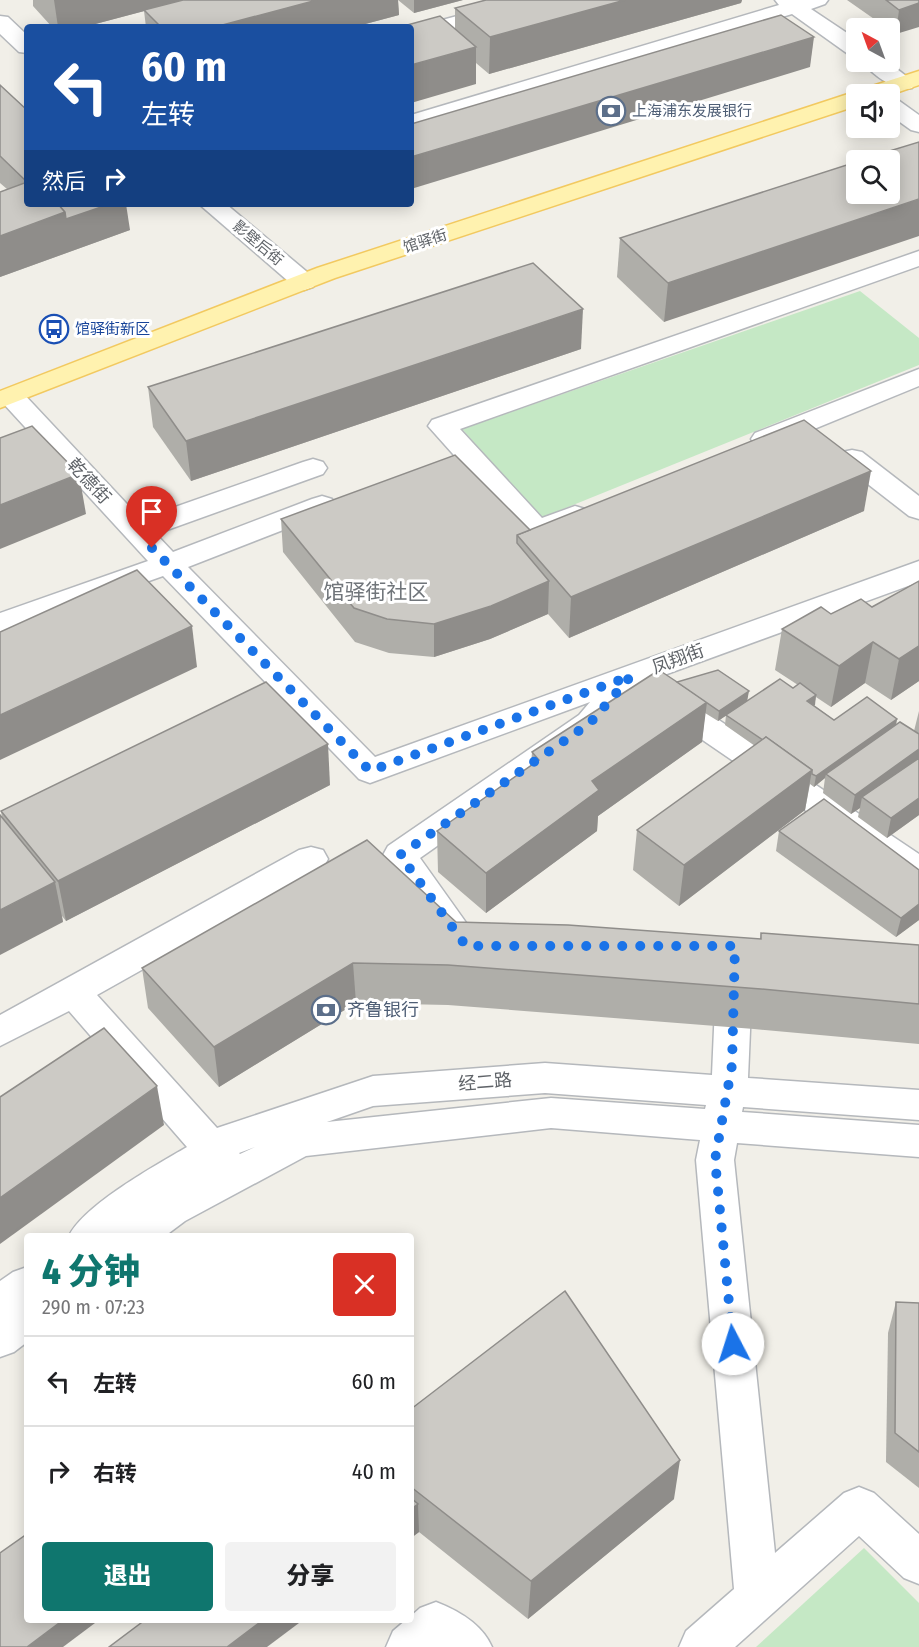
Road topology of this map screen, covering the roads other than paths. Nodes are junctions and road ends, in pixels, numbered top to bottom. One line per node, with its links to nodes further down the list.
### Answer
1 (541, 0): 5 (street)
2 (818, 0): 3 (street)
3 (790, 4): 6 (street); 12 (street)
4 (0, 22): 7 (street)
5 (439, 28)
6 (846, 42)
7 (24, 44)
8 (893, 72): 9 (street)
9 (911, 81)
10 (846, 106): 16 (main road, 馆驿街)
11 (900, 113): 13 (street)
12 (414, 121)
13 (919, 125)
14 (215, 207): 16 (street, 影壁后街)
15 (919, 258): 23 (street)
16 (304, 282): 18 (main road, 馆驿街)
17 (919, 377): 19 (street)
18 (5, 398): 25 (street, 乾德街)
19 (744, 447)
20 (852, 458): 24 (street)
21 (313, 468): 25 (street)
22 (344, 497): 26 (street)
23 (602, 504)
24 (919, 510)
25 (136, 531): 26 (street, 乾德街)
26 (168, 564): 28 (street); 30 (street, 乾德街)
27 (919, 571): 29 (street, 凤翔街)
28 (0, 624)
29 (631, 676): 30 (street, 凤翔街); 32 (street); 33 (street)
30 (370, 771)
31 (311, 859): 35 (street)
32 (919, 871)
33 (490, 946)
34 (735, 957): 38 (street)
35 (73, 992): 36 (street); 40 (street)
36 (0, 1032)
37 (919, 1105): 38 (street, 经二路)
38 (725, 1108): 39 (street, 经二路); 40 (street, 经二路); 48 (street)
39 (919, 1141)
40 (225, 1162): 41 (street, 经二路); 42 (street, 经二路)
41 (93, 1233)
42 (139, 1233)
43 (24, 1286): 44 (street)
44 (0, 1304)
45 (24, 1321): 46 (street)
46 (0, 1339)
47 (919, 1563): 48 (street)
48 (757, 1598): 51 (street)
49 (409, 1647): 50 (street)
50 (469, 1647)
51 (702, 1647)

